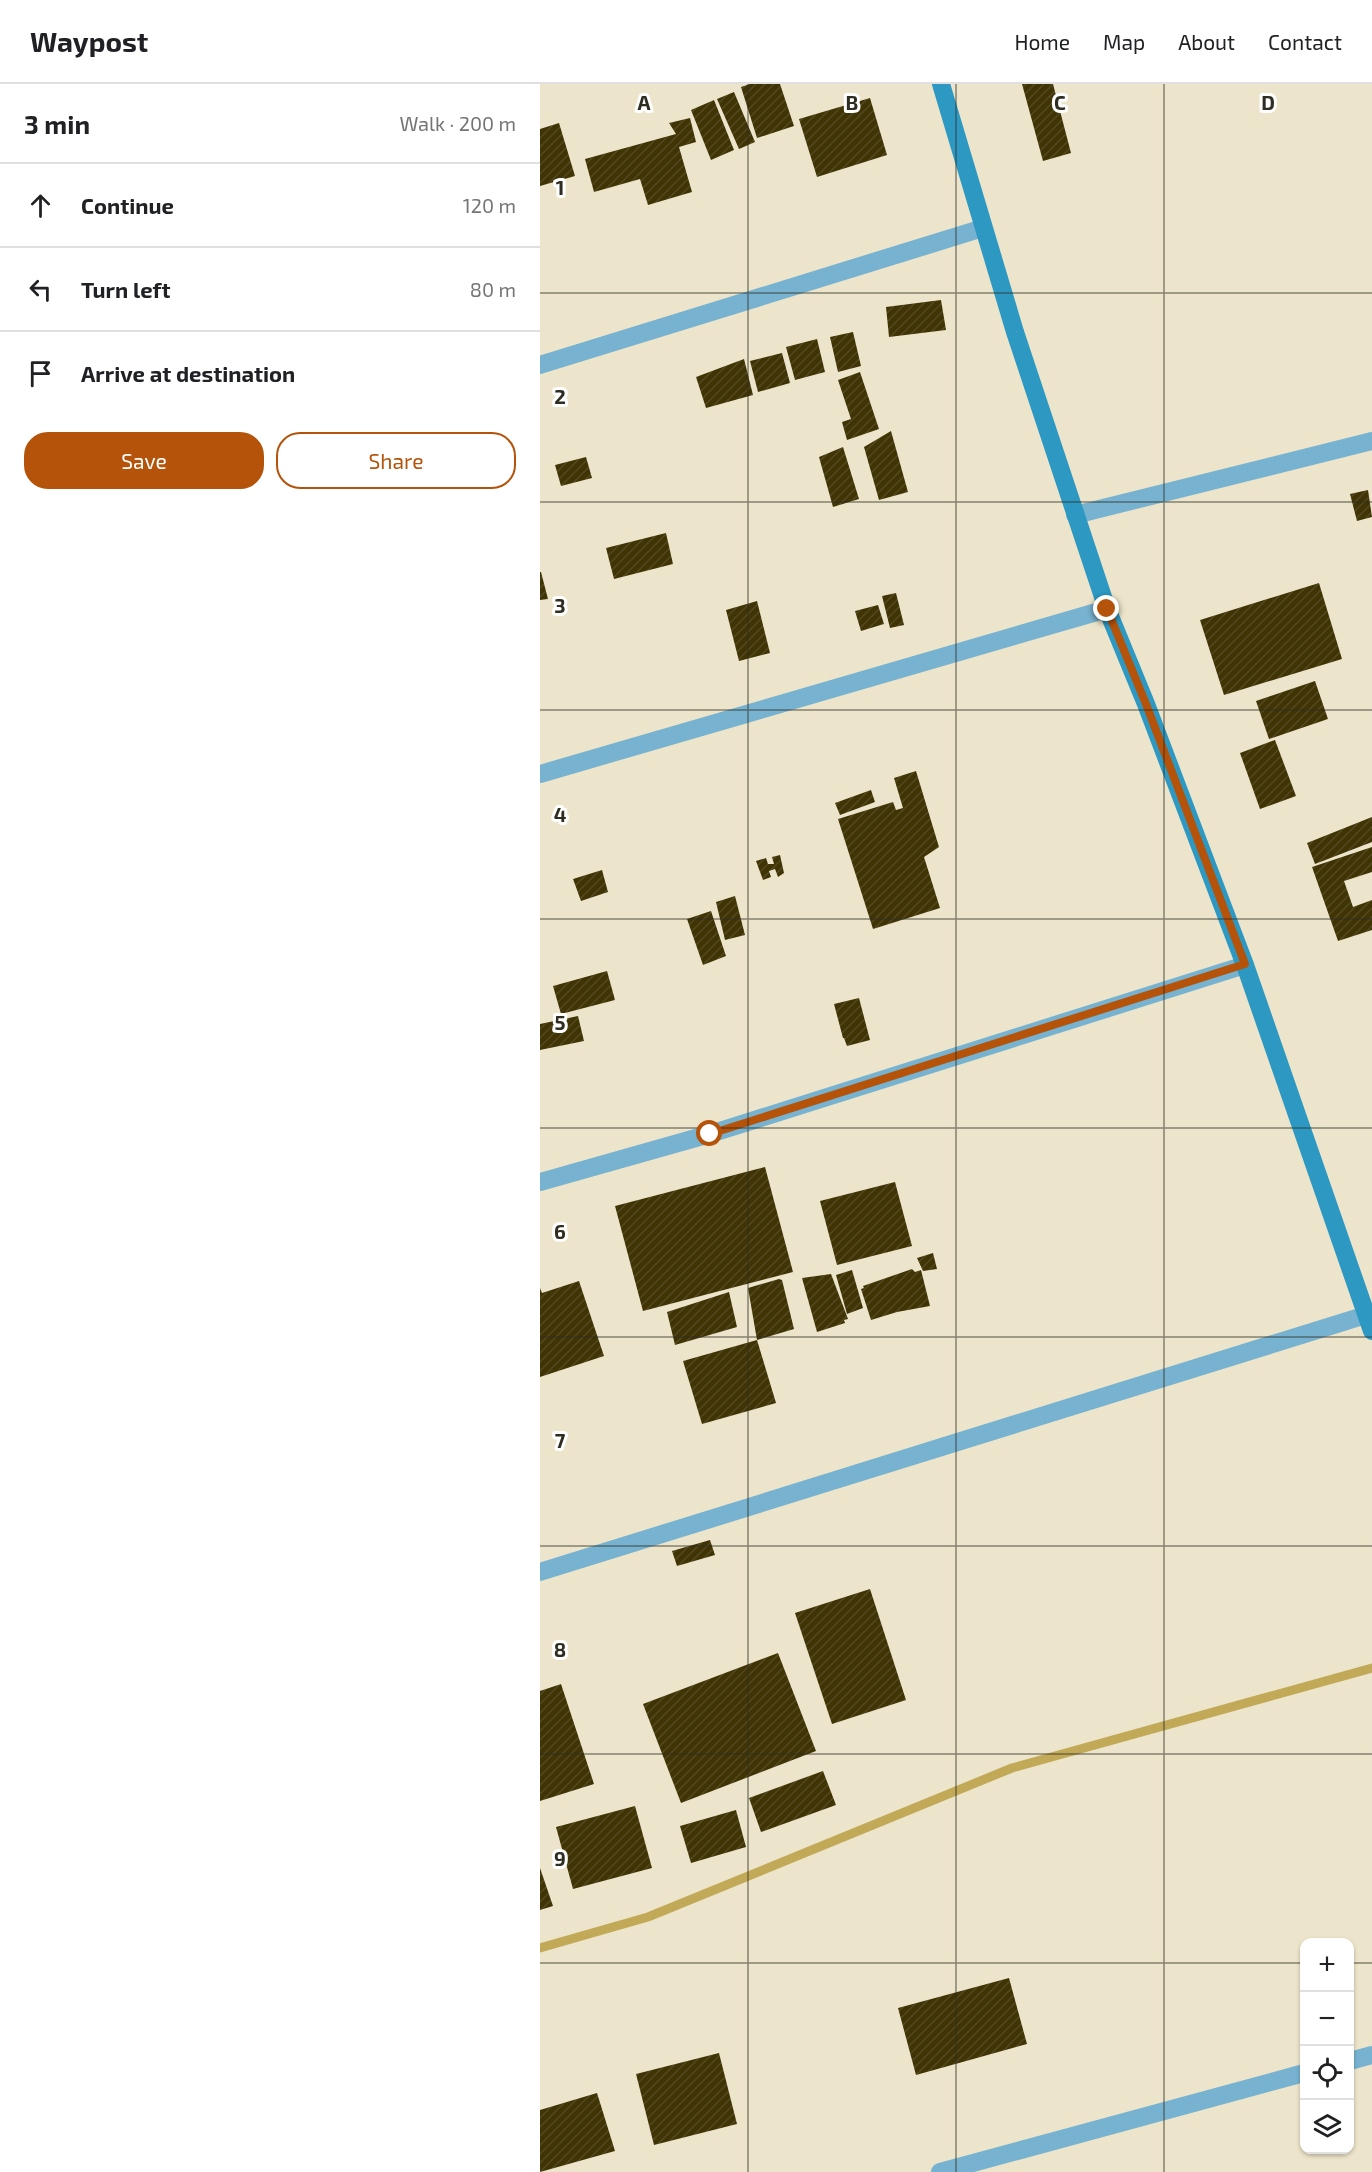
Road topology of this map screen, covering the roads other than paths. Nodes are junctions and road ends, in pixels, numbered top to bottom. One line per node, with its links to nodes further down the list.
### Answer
1 (941, 84): 2 (street)
2 (983, 228): 3 (street); 5 (street)
3 (540, 365)
4 (1372, 441): 5 (street)
5 (1075, 515): 6 (street)
6 (1107, 609): 7 (street); 8 (street)
7 (540, 774)
8 (1245, 964): 9 (street); 10 (street)
9 (540, 1182)
10 (1369, 1323): 11 (street)
11 (540, 1572)
12 (1372, 2055): 13 (street)
13 (1354, 2060)
14 (1300, 2074): 15 (street)
15 (940, 2172)

